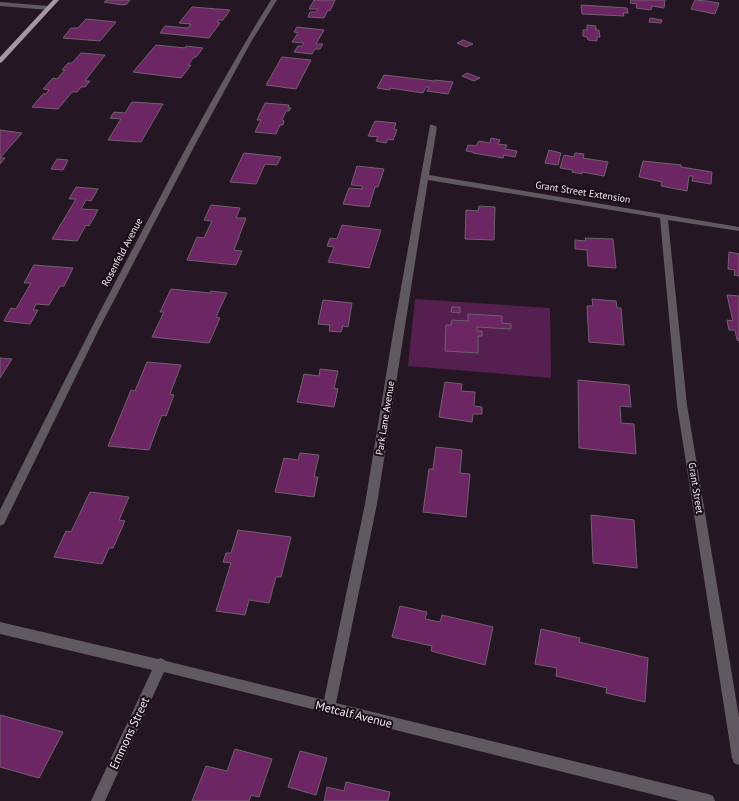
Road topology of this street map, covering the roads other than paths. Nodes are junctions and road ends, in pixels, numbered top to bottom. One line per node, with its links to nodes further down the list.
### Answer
1 (56, 0): 4 (main road)
2 (274, 0): 10 (street, Rosenfeld Avenue)
3 (0, 4): 4 (street)
4 (49, 8): 5 (main road)
5 (0, 61)
6 (433, 127): 7 (street, Park Lane Avenue)
7 (424, 177): 8 (street, Grant Street Extension); 13 (street, Park Lane Avenue)
8 (664, 217): 9 (street, Grant Street Extension); 14 (street, Grant Street)
9 (739, 228)
10 (0, 521)
11 (0, 628): 12 (street, Metcalf Avenue)
12 (160, 664): 13 (street, Metcalf Avenue); 15 (street, Emmons Street)
13 (329, 707): 16 (street, Metcalf Avenue)
14 (739, 758)
15 (98, 801)
16 (708, 801)

